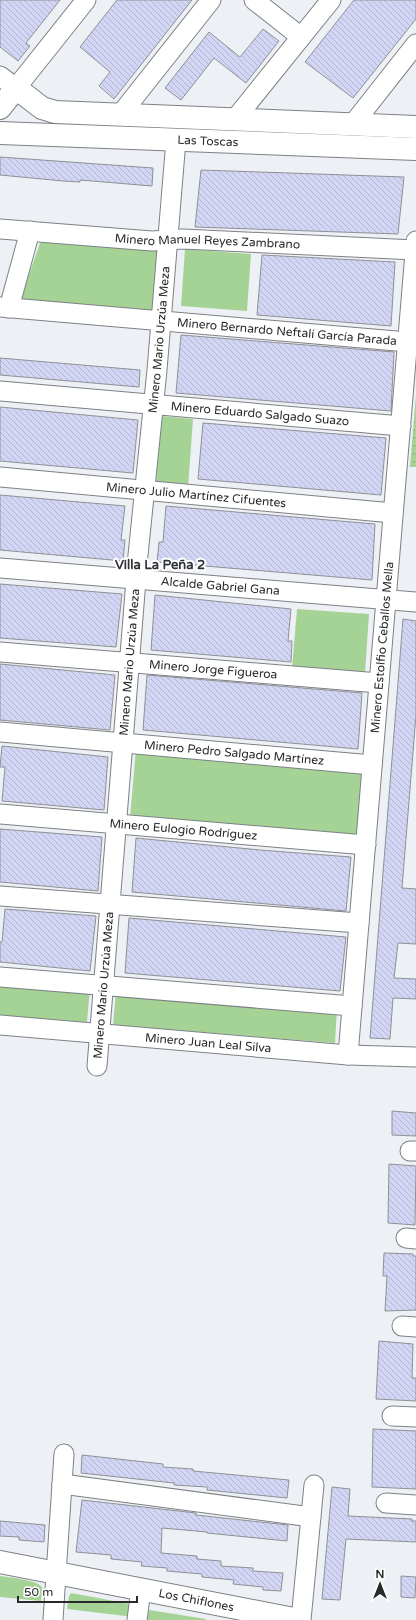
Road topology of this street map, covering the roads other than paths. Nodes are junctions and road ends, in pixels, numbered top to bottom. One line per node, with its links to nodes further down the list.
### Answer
1 (86, 0): 7 (street)
2 (211, 0): 9 (street)
3 (254, 0): 5 (street)
4 (331, 0): 5 (street)
5 (301, 37): 10 (street)
6 (416, 44): 11 (street)
7 (8, 82): 8 (street); 9 (street, Las Toscas)
8 (0, 108)
9 (120, 115): 10 (street, Las Toscas)
10 (235, 120): 11 (street, Las Toscas)
11 (353, 124): 12 (street, Las Toscas)
12 (416, 127)
13 (0, 133): 14 (street, Las Toscas)
14 (176, 140): 15 (street, Las Toscas); 18 (street, Minero Mario Urzúa Meza)
15 (416, 149)
16 (0, 229): 17 (street, Minero Manuel Reyes Zambrano)
17 (30, 231): 18 (street, Minero Manuel Reyes Zambrano); 20 (street)
18 (168, 240): 19 (street, Minero Manuel Reyes Zambrano); 21 (street, Minero Mario Urzúa Meza)
19 (416, 245): 22 (street, Minero Estolfio Ceballos Mella)
20 (4, 307): 21 (street, Minero Bernardo Neftalí García Parada)
21 (162, 321): 22 (street, Minero Bernardo Neftalí García Parada); 24 (street, Minero Mario Urzúa Meza)
22 (408, 342): 25 (street, Minero Estolfio Ceballos Mella)
23 (0, 391): 24 (street, Minero Eduardo Salgado Suazo)
24 (154, 405): 25 (street, Minero Eduardo Salgado Suazo); 27 (street, Minero Mario Urzúa Meza)
25 (400, 426): 28 (street, Minero Estolfio Ceballos Mella)
26 (0, 477): 27 (street, Minero Julio Martínez Cifuentes)
27 (144, 491): 28 (street, Minero Julio Martínez Cifuentes); 30 (street, Minero Mario Urzúa Meza)
28 (393, 513): 31 (street, Minero Estolfio Ceballos Mella)
29 (0, 568): 30 (street, Alcalde Gabriel Gana)
30 (136, 579): 31 (street, Alcalde Gabriel Gana); 34 (street, Minero Mario Urzúa Meza)
31 (386, 600): 32 (street, Alcalde Gabriel Gana); 35 (street, Minero Estolfio Ceballos Mella)
32 (416, 602)
33 (0, 652): 34 (street, Minero Jorge Figueroa)
34 (130, 662): 35 (street, Minero Jorge Figueroa); 37 (street, Minero Mario Urzúa Meza)
35 (379, 683): 38 (street, Minero Estolfio Ceballos Mella)
36 (0, 732): 37 (street, Minero Pedro Salgado Martínez)
37 (123, 743): 38 (street, Minero Pedro Salgado Martínez); 40 (street, Minero Mario Urzúa Meza)
38 (372, 765): 41 (street, Minero Estolfio Ceballos Mella)
39 (0, 814): 40 (street, Minero Eulogio Rodríguez)
40 (116, 824): 41 (street, Minero Eulogio Rodríguez); 43 (street, Minero Mario Urzúa Meza)
41 (366, 845): 44 (street, Minero Estolfio Ceballos Mella)
42 (0, 896): 43 (street)
43 (110, 904): 44 (street); 46 (street, Minero Mario Urzúa Meza)
44 (359, 924): 47 (street, Minero Estolfio Ceballos Mella)
45 (0, 977): 46 (street)
46 (104, 985): 47 (street); 49 (street, Minero Mario Urzúa Meza)
47 (352, 1006): 50 (street, Minero Estolfio Ceballos Mella)
48 (0, 1025): 49 (street, Minero Juan Leal Silva)
49 (100, 1034): 50 (street, Minero Juan Leal Silva); 52 (street, Minero Mario Urzúa Meza)
50 (348, 1055): 51 (street, Minero Juan Leal Silva)
51 (416, 1057)
52 (97, 1066)
53 (392, 1416): 54 (street)
54 (416, 1417)
55 (64, 1454): 56 (street)
56 (62, 1484): 60 (street); 62 (street)
57 (314, 1485): 60 (street)
58 (386, 1503): 59 (street)
59 (416, 1505)
60 (310, 1516): 67 (street)
61 (0, 1562): 62 (street, Los Chiflones)
62 (56, 1572): 63 (street, Los Chiflones); 65 (street)
63 (141, 1589): 64 (street, Los Chiflones); 66 (street)
64 (222, 1613): 67 (street, Los Chiflones)
65 (53, 1620)
66 (137, 1620)
67 (300, 1620)

